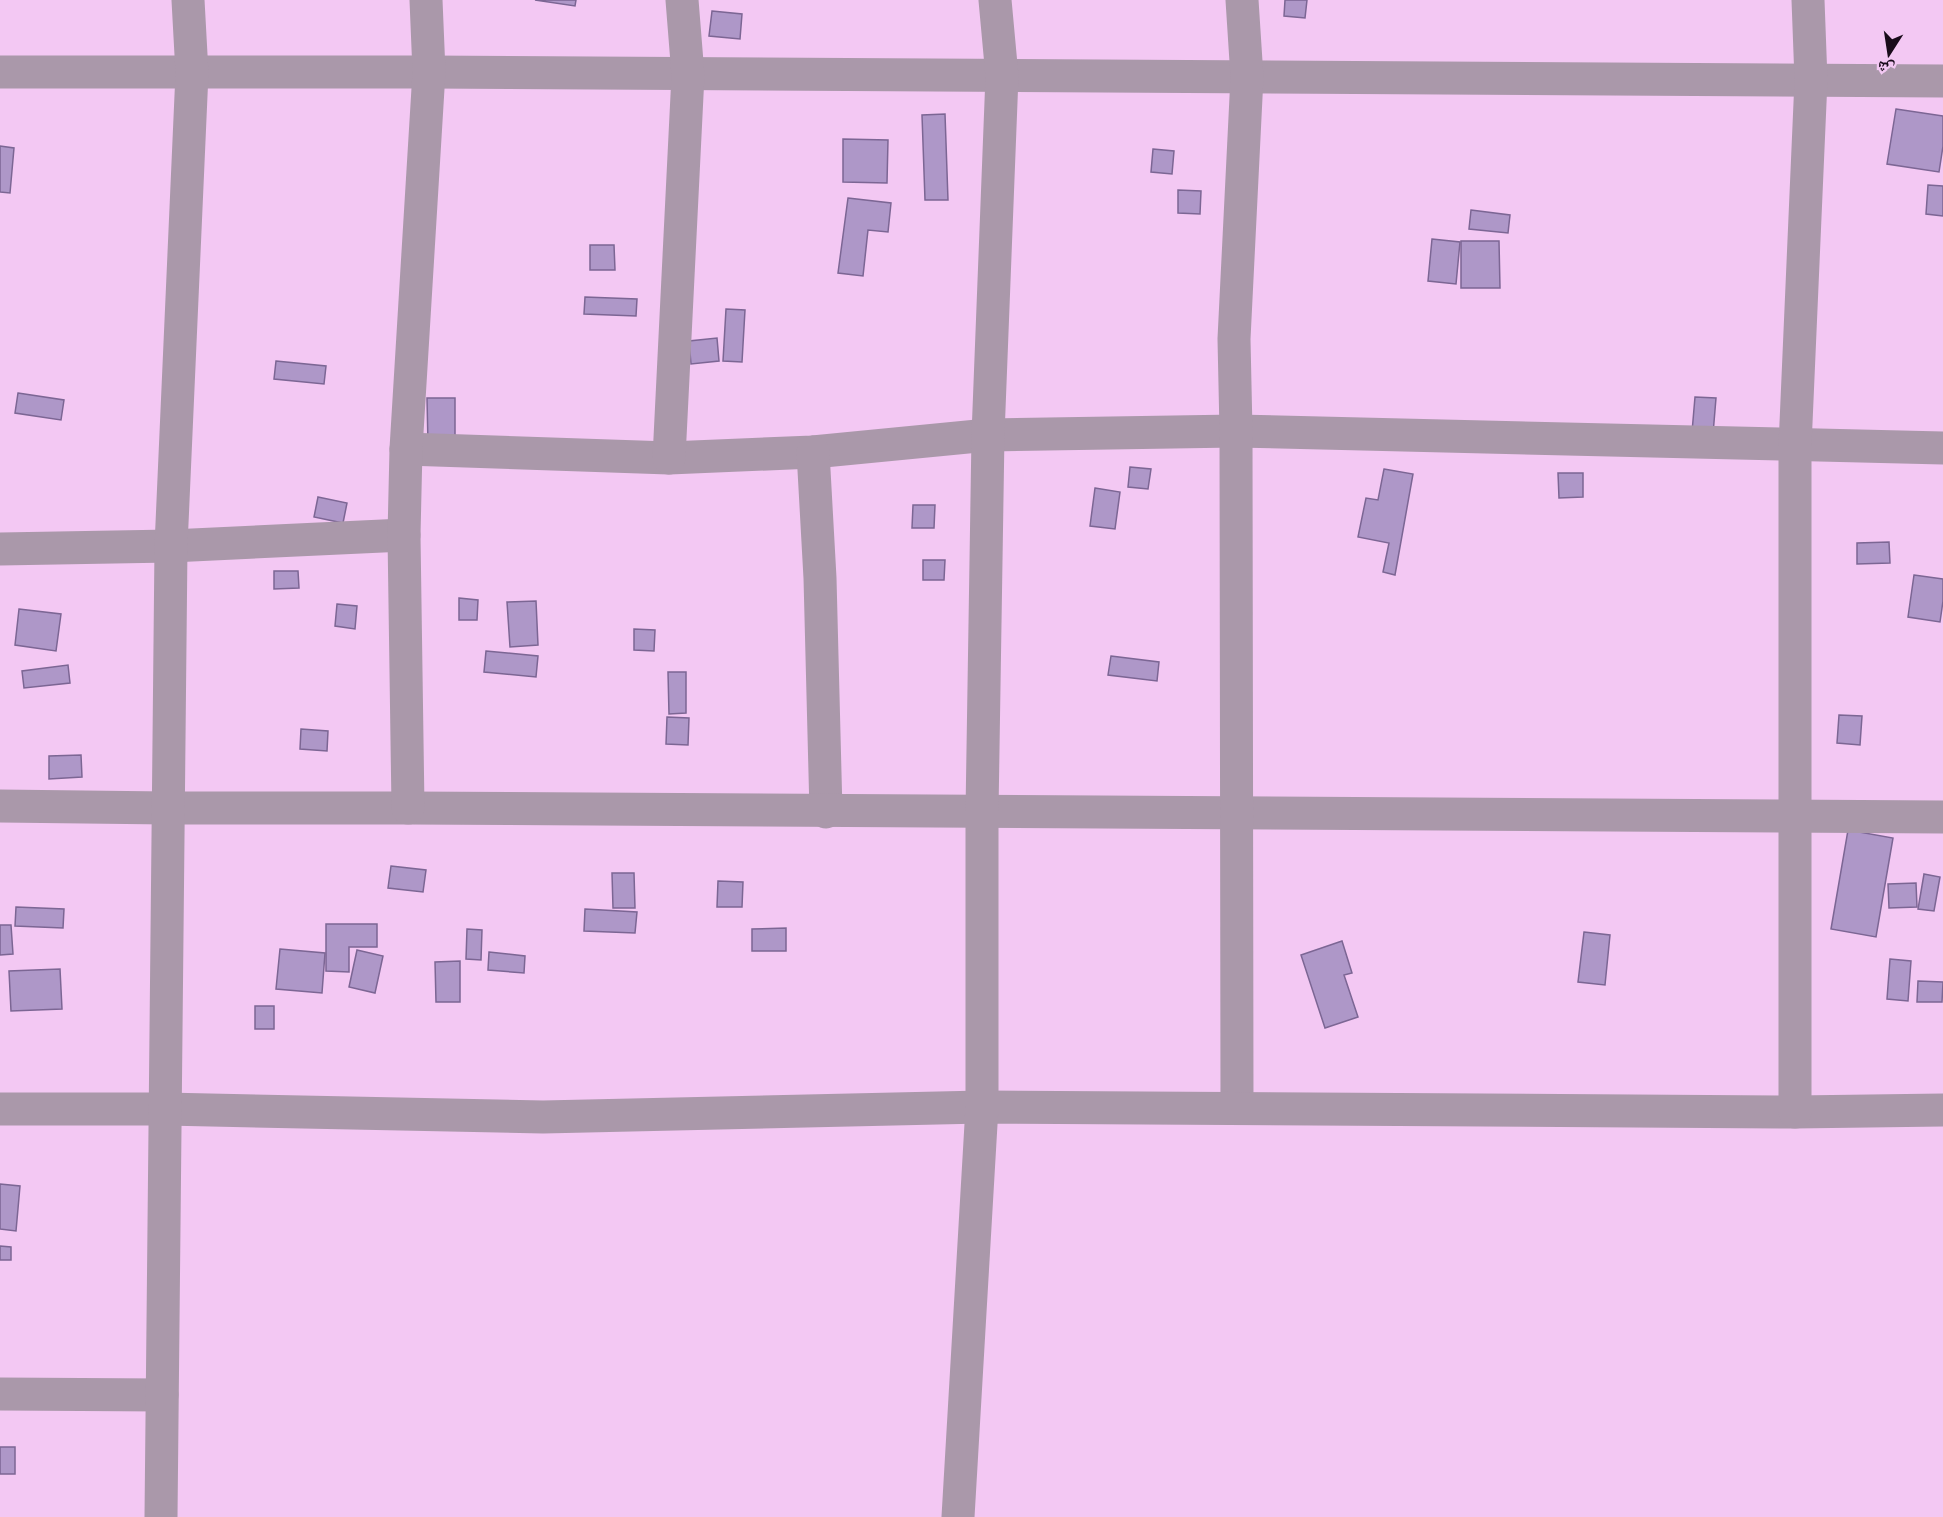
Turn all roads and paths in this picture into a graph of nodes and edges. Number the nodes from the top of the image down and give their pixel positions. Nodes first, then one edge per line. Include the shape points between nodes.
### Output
1 (188, 0) edge
2 (426, 0) edge
3 (682, 0) edge
4 (995, 0) edge
5 (1242, 0) edge
6 (1808, 0) edge
7 (0, 72) edge
8 (429, 72) junction
9 (192, 73) junction
10 (687, 75) junction
11 (1002, 76) junction
12 (1247, 77) junction
13 (1811, 80) junction
14 (1943, 81) edge
15 (1236, 431) junction
16 (988, 435) junction
17 (1795, 446) junction
18 (1943, 448) edge
19 (406, 449) junction
20 (813, 452) junction
21 (669, 458) junction
22 (404, 535) junction
23 (171, 546) junction
24 (0, 549) edge
25 (0, 806) edge
26 (168, 808) junction
27 (408, 808) junction
28 (826, 812) junction
29 (982, 812) junction
30 (1237, 814) junction
31 (1795, 816) junction
32 (1943, 817) edge
33 (982, 1107) junction
34 (1237, 1108) junction
35 (0, 1109) edge
36 (165, 1109) junction
37 (1943, 1110) edge
38 (1795, 1112) junction
39 (0, 1394) edge
40 (162, 1395) junction
41 (161, 1517) edge
42 (958, 1517) edge

1 - 9 street
2 - 8 street
3 - 10 street
4 - 11 street
5 - 12 street
6 - 13 street
7 - 9 street
8 - 9 street
8 - 10 street
8 - 19 street
9 - 23 street
10 - 11 street
10 - 21 street
11 - 12 street
11 - 16 street
12 - 13 street
12 - 15 street via 1234,339
13 - 14 street
13 - 17 street
15 - 16 street
15 - 17 street
15 - 30 street
16 - 20 street
16 - 29 street
17 - 18 street
17 - 31 street
19 - 21 street
19 - 22 street
20 - 21 street
20 - 28 street
22 - 23 street
22 - 27 street
23 - 24 street
23 - 26 street
25 - 26 street
26 - 27 street
26 - 36 street
27 - 28 street
28 - 29 street
29 - 30 street
29 - 33 street
30 - 31 street
30 - 34 street
31 - 32 street
31 - 38 street
33 - 34 street
33 - 36 street via 543,1117
33 - 42 street
34 - 38 street
35 - 36 street
36 - 40 street
37 - 38 street
39 - 40 street
40 - 41 street

